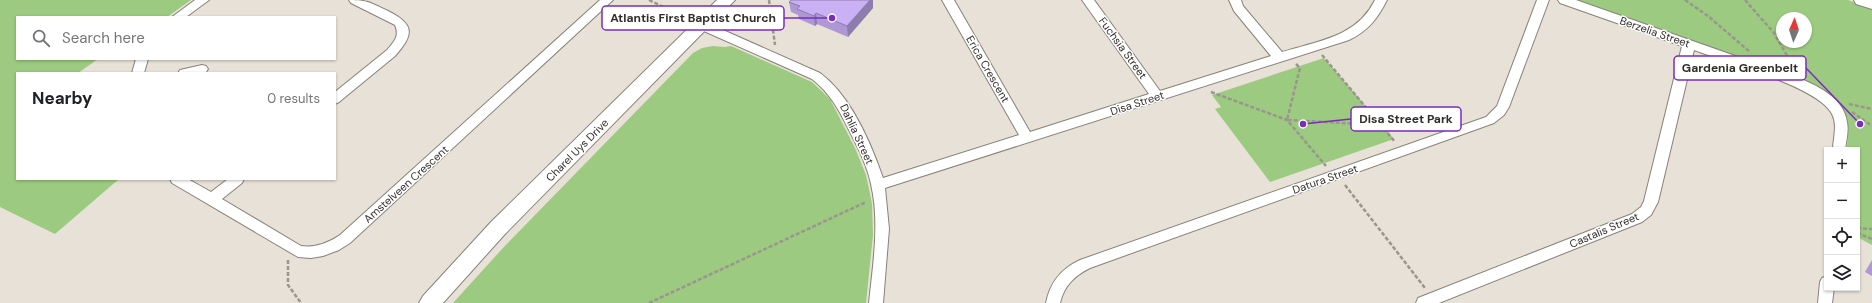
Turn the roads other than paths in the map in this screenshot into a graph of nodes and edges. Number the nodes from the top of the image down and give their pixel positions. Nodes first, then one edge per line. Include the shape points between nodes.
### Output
1 (203, 0) edge
2 (355, 0) edge
3 (607, 0) edge
4 (726, 0) edge
5 (948, 0) edge
6 (1088, 0) edge
7 (1235, 0) edge
8 (1381, 0) edge
9 (1542, 0) edge
10 (1564, 0) edge
11 (1862, 0) edge
12 (1872, 3) edge
13 (179, 16) edge
14 (701, 25) junction
15 (1689, 44) junction
16 (1283, 57) junction
17 (142, 60) edge
18 (202, 69) dead end
19 (138, 72) edge
20 (188, 72) edge
21 (1158, 97) junction
22 (336, 98) edge
23 (1028, 138) junction
24 (1839, 147) edge
25 (179, 180) edge
26 (235, 180) edge
27 (878, 185) junction
28 (211, 200) junction
29 (1826, 291) edge
30 (430, 303) edge
31 (876, 303) edge
32 (1053, 303) edge
33 (1423, 303) edge
34 (1825, 303) edge

1 - 13 street
2 - 22 street via 399,22 403,29 402,38 392,52
3 - 28 street, Amstelveen Crescent via 345,239 329,249 315,252 294,249
4 - 14 main road, Charel Uys Drive
5 - 23 street, Erica Crescent
6 - 21 street, Fuchsia Street
7 - 16 street via 1238,8
8 - 16 street, Disa Street via 1372,18 1360,30
9 - 32 street, Datura Street via 1500,112 1490,120 1085,264 1063,279 1057,287
10 - 15 street, Berzelia Street
11 - 12 main road
14 - 27 street, Dahlia Street via 816,76 838,95 869,158
14 - 30 main road, Charel Uys Drive via 498,228
15 - 24 street, Berzelia Street via 1804,84 1819,93 1836,110 1841,123
15 - 33 street, Castalis Street via 1651,202 1646,211 1636,218
16 - 21 street, Disa Street
17 - 19 street
18 - 20 street
21 - 23 street, Disa Street
23 - 27 street, Disa Street
25 - 28 street
26 - 28 street
27 - 31 street, Dahlia Street via 881,200 881,234
29 - 34 street

